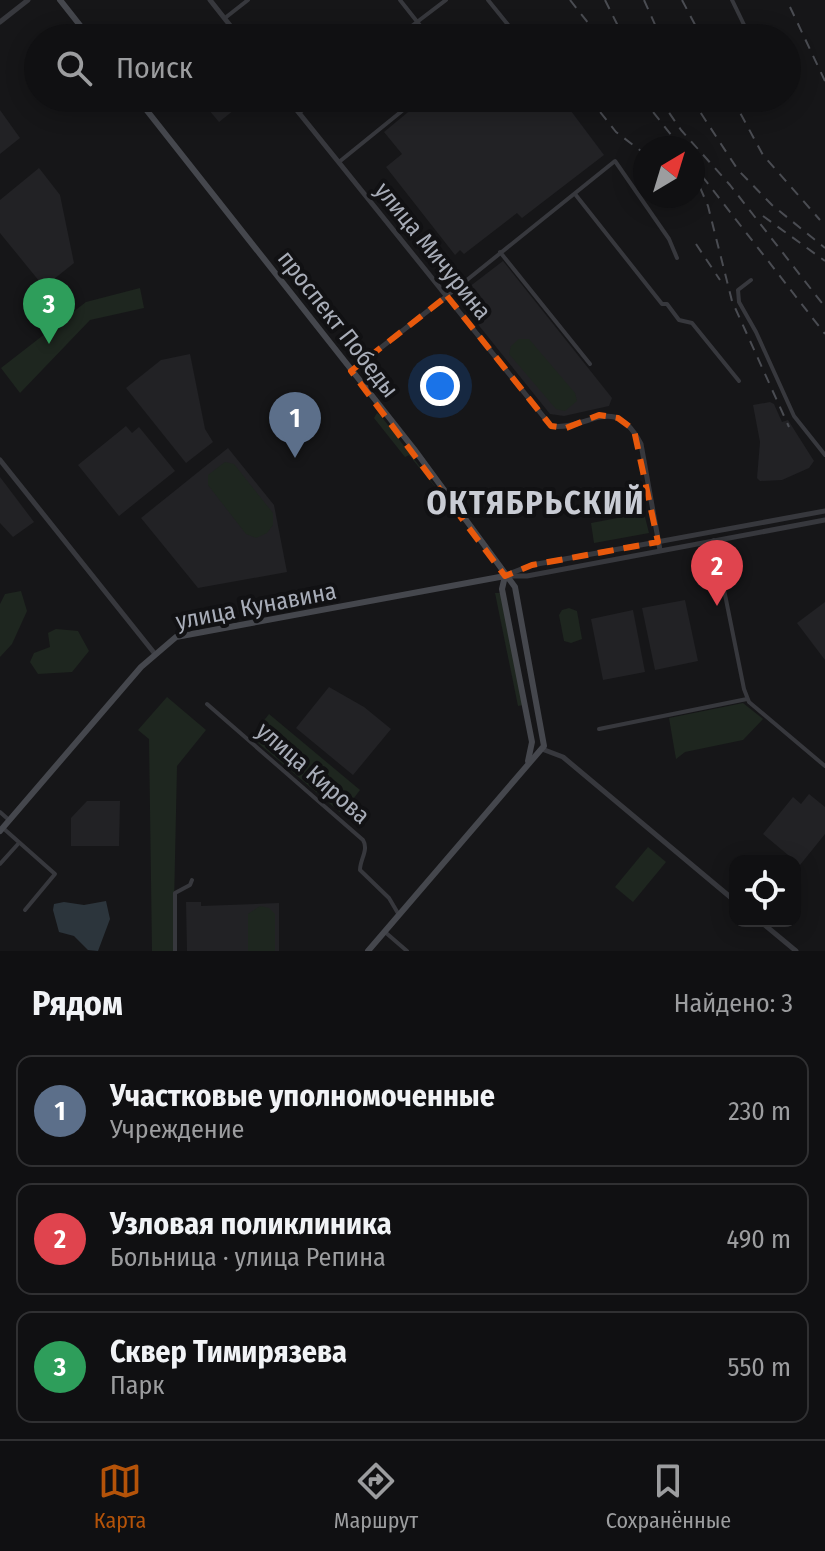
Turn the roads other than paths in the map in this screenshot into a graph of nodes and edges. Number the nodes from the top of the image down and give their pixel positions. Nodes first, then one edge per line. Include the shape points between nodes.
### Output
1 (28, 0) edge
2 (60, 0) edge
3 (210, 0) edge
4 (248, 0) edge
5 (400, 0) edge
6 (446, 0) edge
7 (488, 0) edge
8 (732, 0) edge
9 (225, 18) junction
10 (0, 22) edge
11 (417, 22) junction
12 (79, 24) edge
13 (230, 24) edge
14 (414, 24) edge
15 (507, 24) edge
16 (744, 24) edge
17 (148, 112) edge
18 (401, 112) edge
19 (299, 113) edge
20 (339, 162) junction
21 (575, 194) junction
22 (500, 252) junction
23 (677, 258) dead end
24 (751, 280) dead end
25 (447, 296) junction
26 (590, 364) dead end
27 (351, 371) junction
28 (739, 381) dead end
29 (825, 455) edge
30 (0, 460) edge
31 (825, 511) edge
32 (825, 520) edge
33 (714, 540) junction
34 (658, 542) junction
35 (660, 550) junction
36 (505, 576) junction
37 (528, 652) junction
38 (155, 654) junction
39 (515, 655) junction
40 (747, 699) junction
41 (207, 704) dead end
42 (599, 729) dead end
43 (544, 739) junction
44 (532, 742) junction
45 (542, 749) junction
46 (563, 757) junction
47 (527, 764) junction
48 (825, 766) edge
49 (0, 812) edge
50 (9, 820) junction
51 (1, 830) edge
52 (18, 844) dead end
53 (0, 864) edge
54 (192, 880) dead end
55 (729, 896) edge
56 (25, 910) dead end
57 (399, 915) junction
58 (767, 927) edge
59 (385, 932) junction
60 (175, 951) edge
61 (368, 951) edge
62 (407, 951) edge
63 (796, 951) edge

1 - 10 street
2 - 12 main road
3 - 9 street
4 - 9 street
5 - 11 street
6 - 11 street
7 - 15 street
8 - 16 street
9 - 13 street
11 - 14 street
17 - 27 main road, проспект Победы
18 - 20 street
19 - 20 street, улица Мичурина
20 - 25 street, улица Мичурина
21 - 22 street
21 - 23 street via 615,161
21 - 28 street via 662,304 679,320 692,323
22 - 25 street
22 - 26 street
24 - 29 street via 738,290 739,302 794,416
25 - 27 street
25 - 34 street, улица Мичурина via 551,426 566,428 599,415 618,418 634,430
27 - 36 main road, проспект Победы via 493,553
30 - 38 street
31 - 34 street, улица Кунавина
32 - 33 street, улица Кунавина
33 - 35 street, улица Кунавина
33 - 40 street
34 - 35 street
34 - 36 street, улица Кунавина via 532,565
35 - 36 street, улица Кунавина
36 - 37 main road, проспект Победы via 515,587
36 - 38 main road, улица Кунавина via 184,634
36 - 39 main road, проспект Победы via 502,589
37 - 39 street
37 - 43 main road, проспект Победы
38 - 50 main road, улица Кунавина
39 - 44 main road, проспект Победы
40 - 42 street
40 - 48 street
41 - 57 street, улица Кирова via 363,840 360,870
43 - 45 main road, проспект Победы
43 - 46 street
44 - 45 main road
44 - 47 main road, проспект Победы
45 - 46 street
45 - 47 main road, проспект Победы
46 - 55 street
47 - 57 main road, проспект Победы
49 - 50 street
50 - 51 main road, улица Кунавина
51 - 56 street via 55,874
52 - 53 street
54 - 60 street via 175,893
57 - 59 main road, проспект Победы
58 - 63 street
59 - 61 main road, проспект Победы
59 - 62 street

